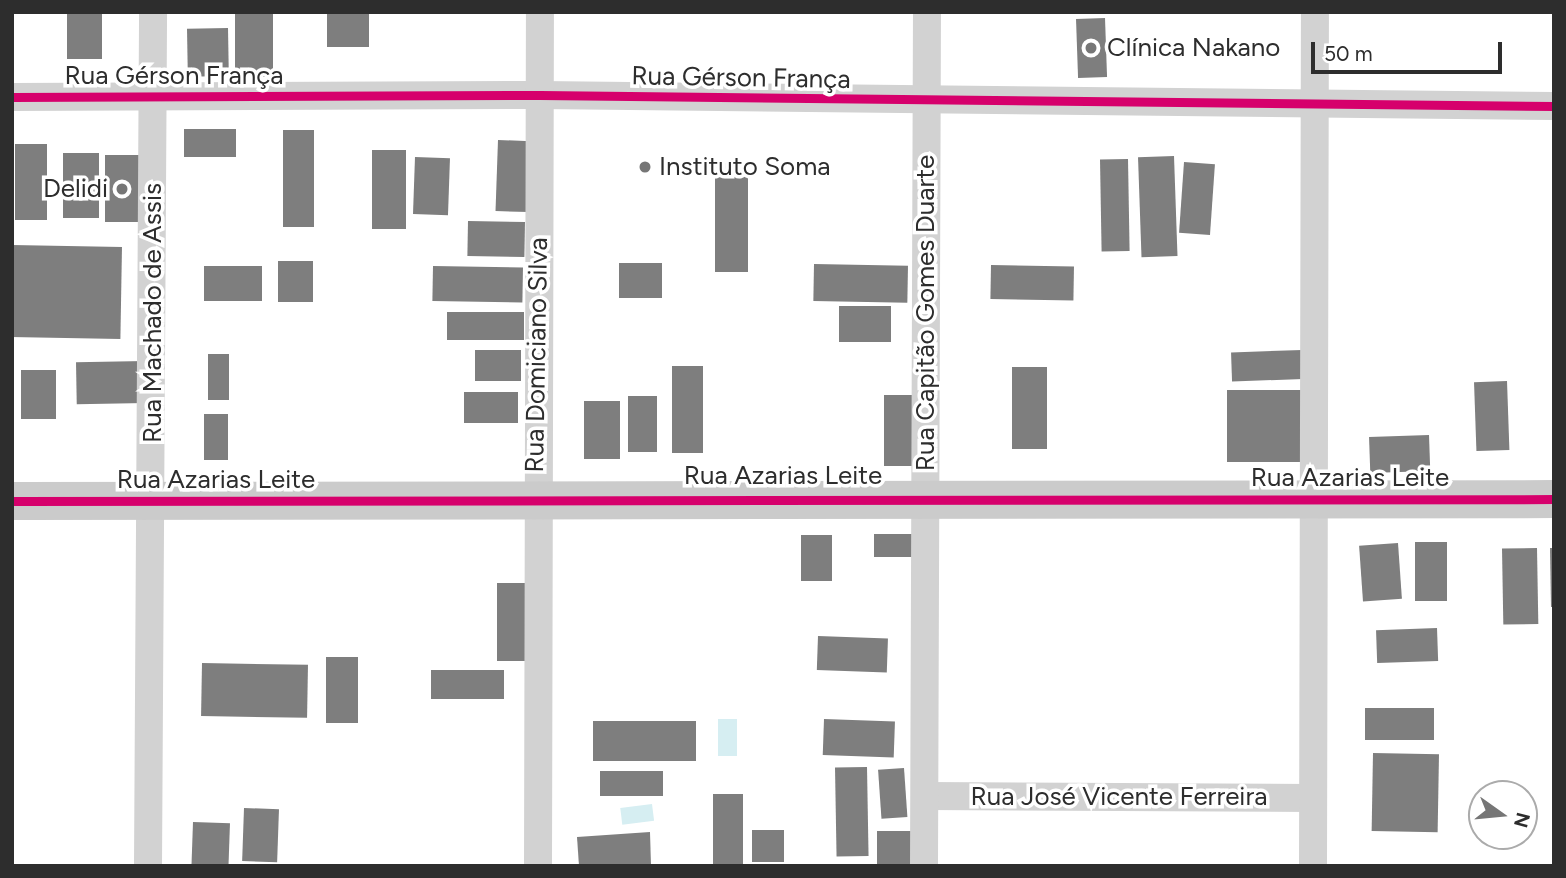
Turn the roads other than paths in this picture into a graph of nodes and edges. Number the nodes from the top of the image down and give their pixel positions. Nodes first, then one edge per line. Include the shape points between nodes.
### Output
1 (153, 12) edge
2 (540, 12) edge
3 (927, 12) edge
4 (1315, 12) edge
5 (540, 95) junction
6 (12, 97) edge
7 (153, 97) junction
8 (926, 103) junction
9 (1314, 106) junction
10 (1554, 106) edge
11 (536, 497) junction
12 (926, 497) junction
13 (1312, 499) junction
14 (1554, 499) edge
15 (12, 501) edge
16 (152, 502) junction
17 (925, 796) junction
18 (1313, 798) junction
19 (148, 866) edge
20 (538, 866) edge
21 (925, 866) edge
22 (1312, 866) edge

1 - 7 street, Rua Machado de Assis
2 - 5 street, Rua Domiciano Silva
3 - 8 street, Rua Capitão Gomes Duarte
4 - 9 street
5 - 7 street, Rua Gérson França
5 - 8 street, Rua Gérson França
5 - 11 street, Rua Domiciano Silva
6 - 7 street, Rua Gérson França
7 - 16 street, Rua Machado de Assis
8 - 9 street, Rua Gérson França
8 - 12 street, Rua Capitão Gomes Duarte
9 - 10 street, Rua Gérson França
9 - 13 street
11 - 12 street, Rua Azarias Leite
11 - 16 street, Rua Azarias Leite
11 - 20 street, Rua Domiciano Silva
12 - 13 street, Rua Azarias Leite
12 - 17 street, Rua Capitão Gomes Duarte
13 - 14 street, Rua Azarias Leite
13 - 18 street
15 - 16 street, Rua Azarias Leite
16 - 19 street, Rua Machado de Assis
17 - 18 street, Rua José Vicente Ferreira
17 - 21 street, Rua Capitão Gomes Duarte
18 - 22 street

